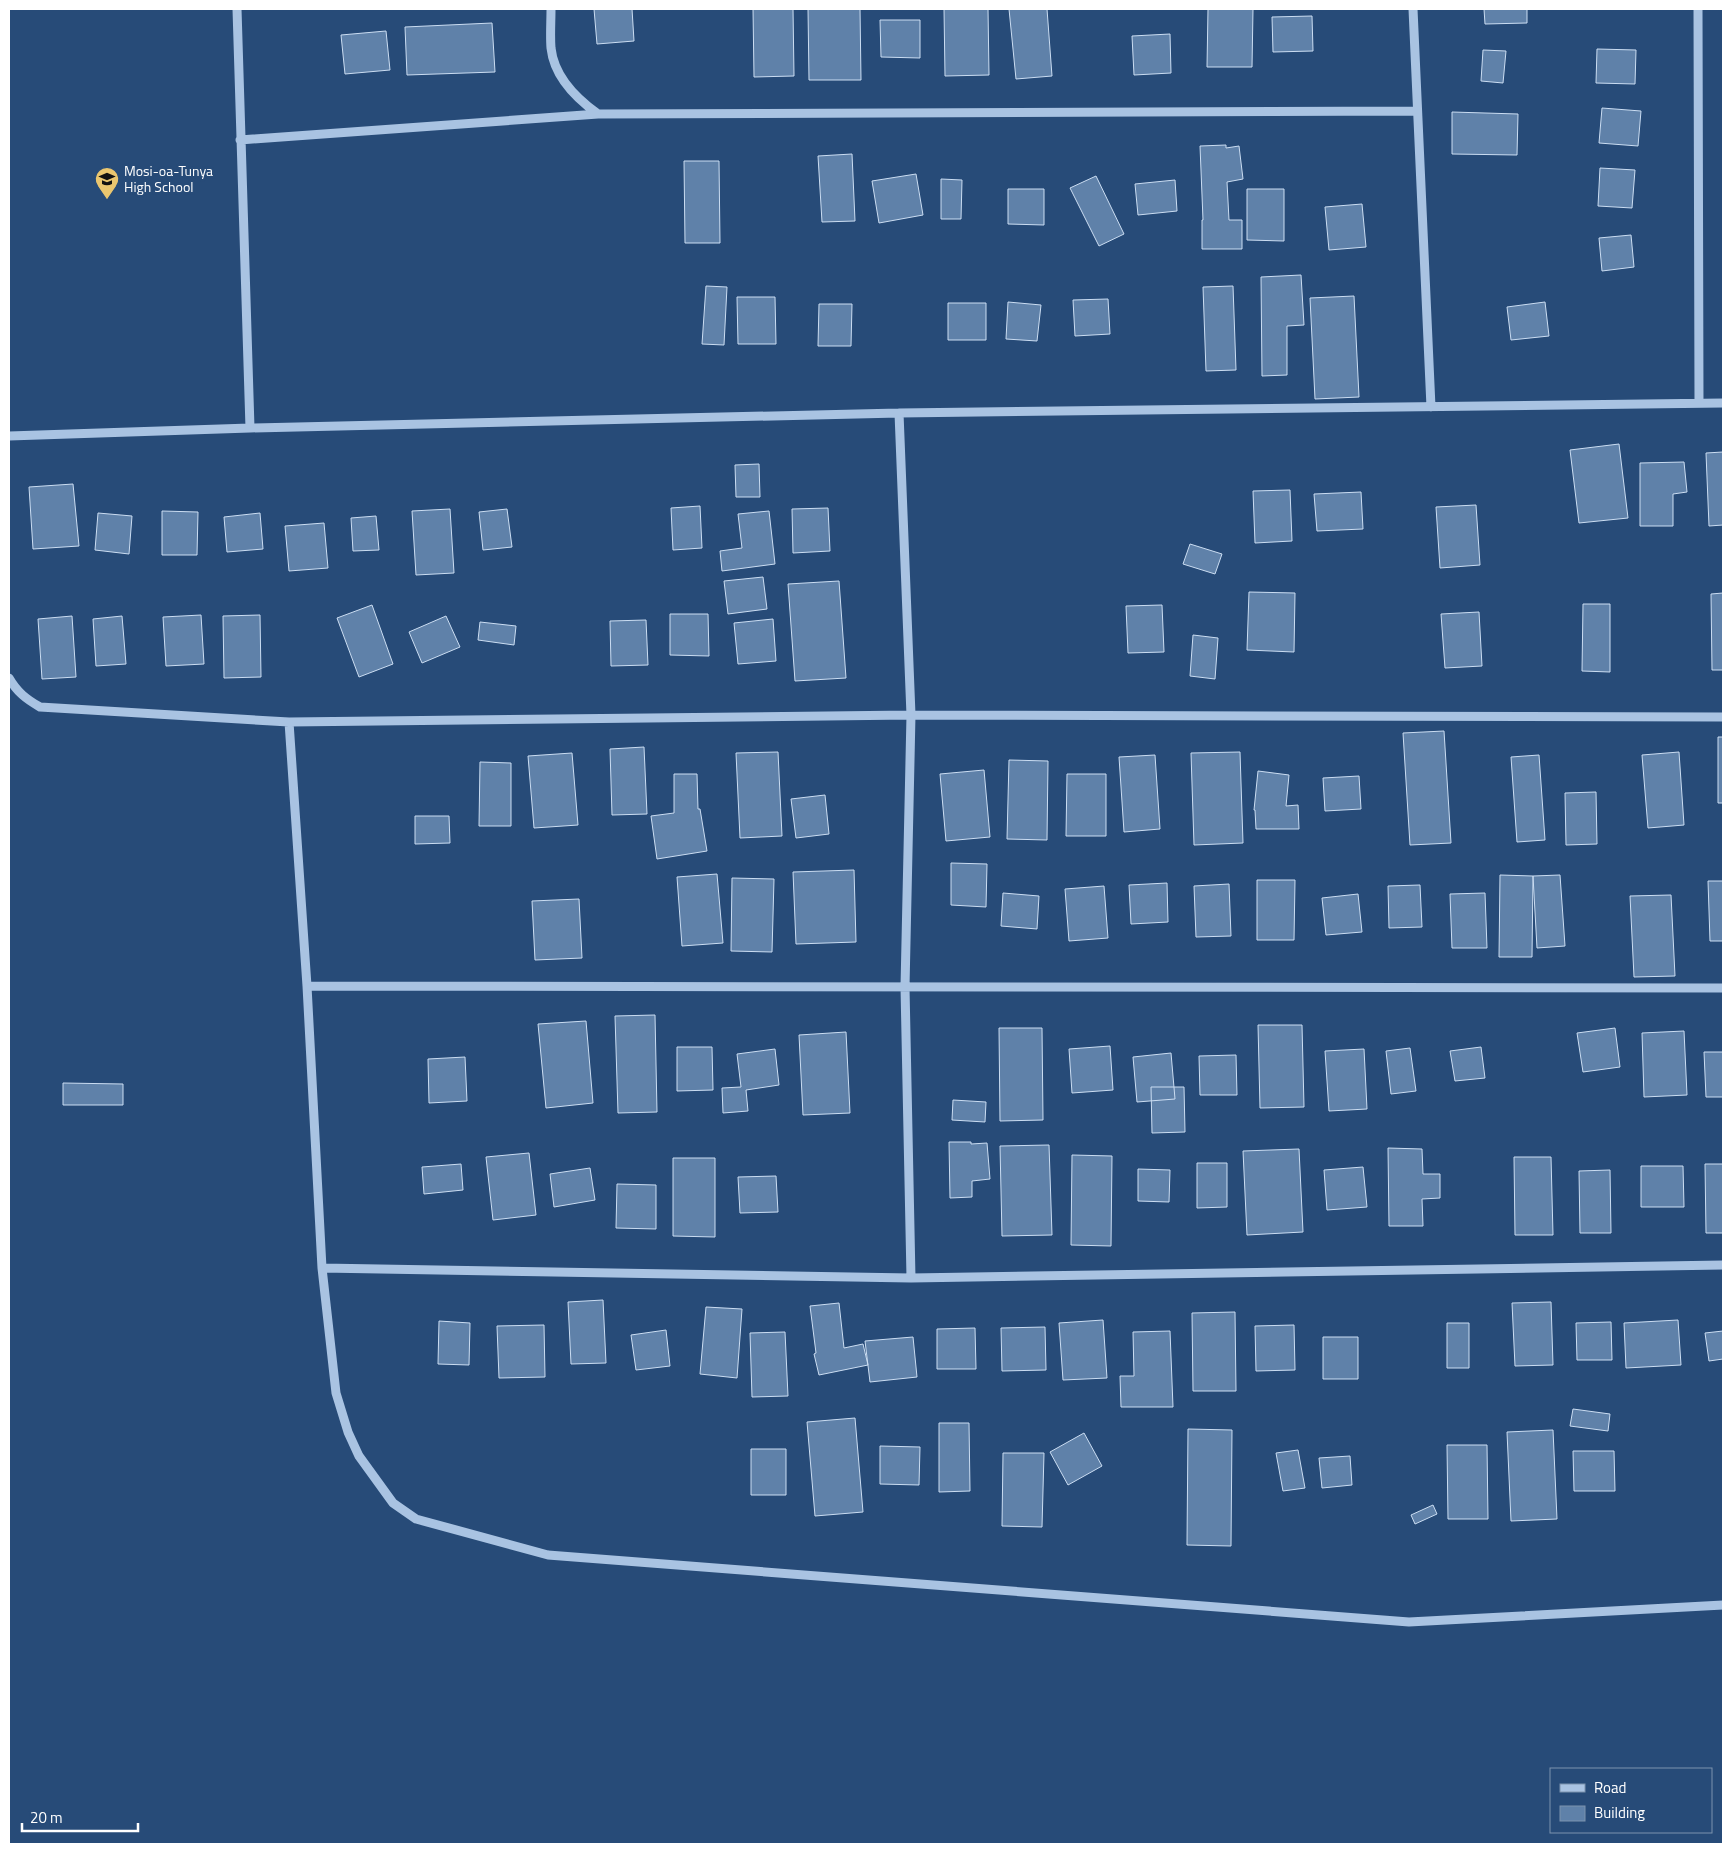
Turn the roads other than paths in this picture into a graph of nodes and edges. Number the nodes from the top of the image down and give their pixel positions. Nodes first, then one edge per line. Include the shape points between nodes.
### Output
1 (237, 9) edge
2 (551, 9) edge
3 (1413, 9) edge
4 (1698, 9) edge
5 (1417, 111) junction
6 (598, 114) junction
7 (240, 140) junction
8 (1723, 402) edge
9 (1699, 403) junction
10 (1431, 406) junction
11 (899, 413) junction
12 (250, 428) junction
13 (9, 436) edge
14 (9, 678) edge
15 (911, 715) junction
16 (1723, 717) edge
17 (289, 722) junction
18 (307, 986) junction
19 (905, 987) junction
20 (1723, 988) edge
21 (1723, 1265) edge
22 (322, 1268) junction
23 (911, 1278) junction
24 (1723, 1605) edge

1 - 7 street
2 - 6 street via 551,50 558,69 582,103
3 - 5 street
4 - 9 street
5 - 6 street
5 - 10 street
6 - 7 street
7 - 12 street
8 - 9 street
9 - 10 street
10 - 11 street
11 - 12 street
11 - 15 street
12 - 13 street
14 - 17 street via 15,690 40,707
15 - 16 street
15 - 17 street
15 - 19 street
17 - 18 street
18 - 19 street
18 - 22 street
19 - 20 street
19 - 23 street
21 - 23 street
22 - 23 street
22 - 24 street via 336,1393 359,1456 393,1503 416,1519 548,1555 1409,1622

